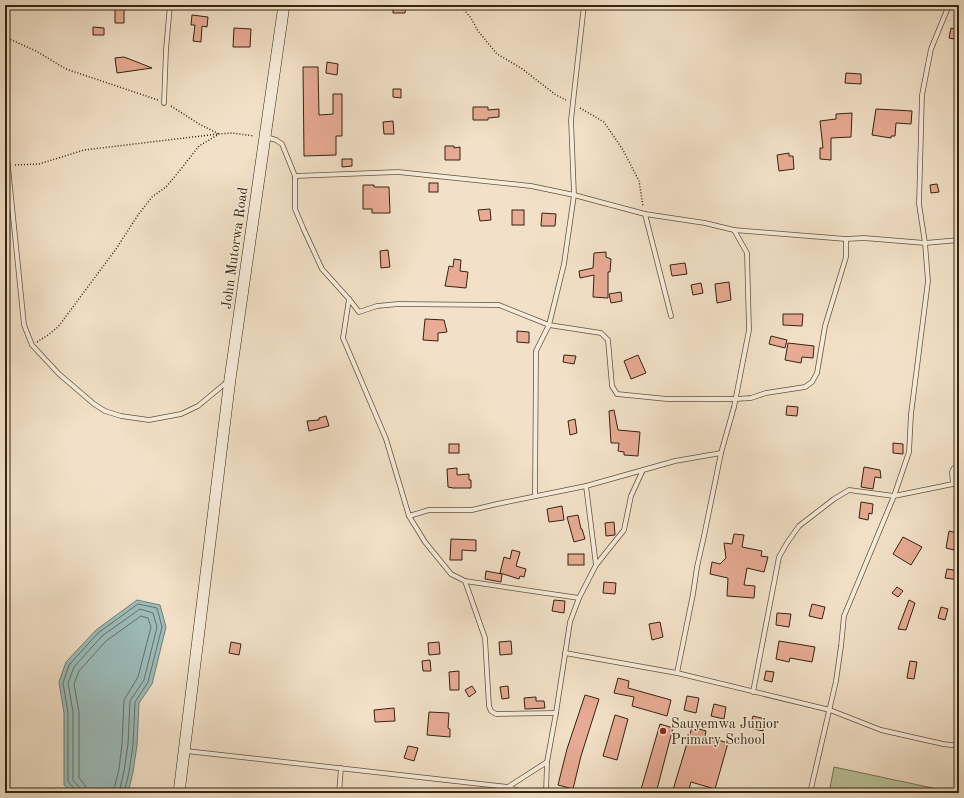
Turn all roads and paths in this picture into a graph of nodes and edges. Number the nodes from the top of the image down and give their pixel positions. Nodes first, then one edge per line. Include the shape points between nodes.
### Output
1 (170, 5) edge
2 (284, 5) edge
3 (460, 5) edge
4 (584, 5) edge
5 (949, 5) edge
6 (5, 37) edge
7 (164, 103) junction
8 (573, 105) junction
9 (219, 134) junction
10 (5, 136) edge
11 (266, 137) junction
12 (8, 165) junction
13 (295, 176) junction
14 (574, 195) junction
15 (644, 214) junction
16 (734, 230) junction
17 (846, 239) junction
18 (959, 240) edge
19 (926, 243) junction
20 (349, 299) junction
21 (671, 316) dead end
22 (549, 326) junction
23 (32, 345) junction
24 (230, 379) junction
25 (736, 399) junction
26 (721, 453) junction
27 (959, 468) edge
28 (642, 472) junction
29 (586, 486) junction
30 (535, 496) junction
31 (894, 496) junction
32 (409, 516) junction
33 (596, 565) junction
34 (465, 581) junction
35 (579, 598) junction
36 (565, 652) junction
37 (677, 673) junction
38 (753, 692) junction
39 (830, 710) junction
40 (556, 713) junction
41 (959, 746) edge
42 (183, 751) junction
43 (547, 762) junction
44 (341, 768) junction
45 (508, 787) junction
46 (178, 793) edge
47 (339, 793) edge
48 (525, 793) edge
49 (546, 793) edge
50 (810, 793) edge

1 - 7 lane
2 - 11 street, John Mutorwa Road
3 - 8 path via 497,54
4 - 8 lane
5 - 19 lane via 931,48 922,95 919,204
6 - 7 path via 66,68
7 - 9 path
8 - 14 lane via 571,120
8 - 15 path via 604,122 623,150 639,181
9 - 11 path
9 - 12 path via 100,147 39,164
9 - 23 path via 199,146 166,186 152,197 72,309 58,326
10 - 12 lane
11 - 13 lane via 282,144
11 - 24 street, John Mutorwa Road
12 - 23 lane via 24,325
13 - 14 lane via 398,172 531,186
13 - 20 lane via 295,208 304,230 322,268
14 - 15 lane
14 - 22 lane via 564,264
15 - 16 lane
15 - 21 lane
16 - 17 lane
16 - 25 lane via 747,253 749,330
17 - 19 lane
17 - 25 lane via 846,257 825,326 817,373 812,382 805,387
18 - 19 lane
19 - 31 lane via 928,281 908,452
20 - 22 lane via 359,312 377,306 398,304 502,306
20 - 32 lane via 343,338 386,439
22 - 25 lane via 601,333 608,340 612,386 617,394 667,399
22 - 30 lane via 536,351
23 - 24 lane via 59,374 94,404 121,416 149,420 181,414 198,406
24 - 42 street, John Mutorwa Road
25 - 26 lane
26 - 28 lane via 675,461
26 - 37 lane via 696,567
27 - 31 lane via 954,468 952,472 953,484
28 - 29 lane
28 - 33 lane via 631,496 624,530
29 - 30 lane
29 - 33 lane
30 - 32 lane via 472,510 429,510
31 - 38 lane via 849,490 799,526 791,537 779,557 776,569
31 - 39 lane via 844,616 842,646
32 - 34 lane via 425,542 451,574
33 - 35 lane
34 - 35 lane
34 - 40 lane via 485,638 491,711 496,714
35 - 36 lane via 570,622
36 - 37 lane
36 - 40 lane
37 - 38 lane
38 - 39 lane
39 - 41 lane via 881,730
39 - 50 lane
40 - 43 lane
42 - 44 lane
42 - 46 street, John Mutorwa Road
43 - 45 lane
43 - 49 lane
44 - 45 lane
44 - 47 lane
45 - 48 lane

